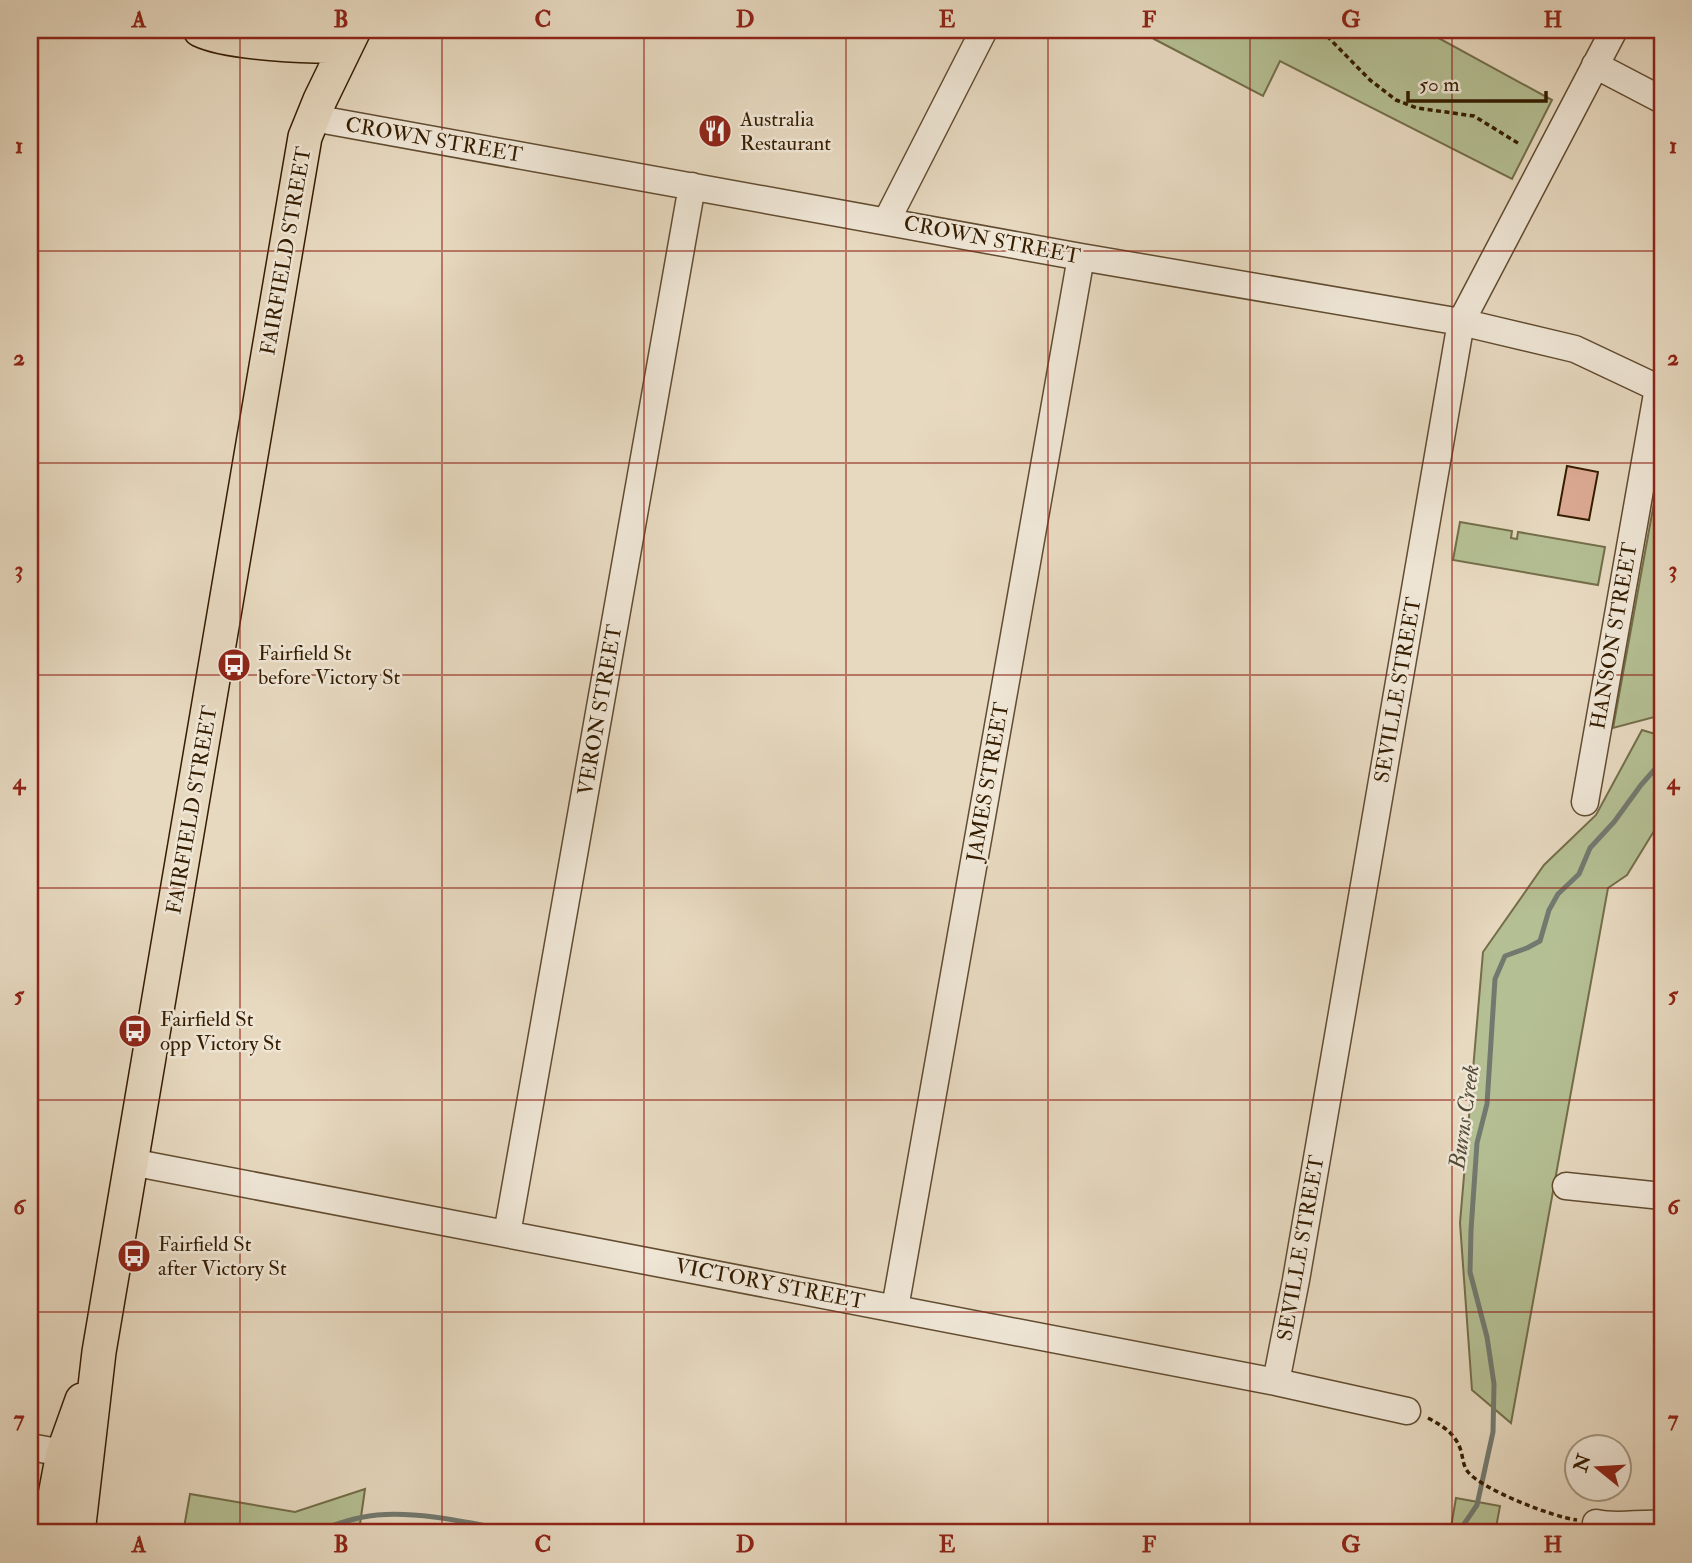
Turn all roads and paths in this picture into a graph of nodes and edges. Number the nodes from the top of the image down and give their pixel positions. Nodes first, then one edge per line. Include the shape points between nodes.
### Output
1 (200, 30) edge
2 (316, 30) edge
3 (984, 30) edge
4 (1253, 30) edge
5 (1265, 30) edge
6 (1321, 30) edge
7 (1614, 30) edge
8 (350, 38) edge
9 (1595, 65) junction
10 (1662, 100) edge
11 (313, 118) junction
12 (1521, 145) dead end
13 (692, 186) junction
14 (887, 220) junction
15 (1081, 257) junction
16 (1461, 322) junction
17 (1660, 389) edge
18 (1586, 802) dead end
19 (131, 1162) junction
20 (1566, 1186) dead end
21 (1662, 1196) edge
22 (507, 1234) junction
23 (895, 1308) junction
24 (1276, 1382) junction
25 (1408, 1411) joint
26 (30, 1447) edge
27 (76, 1450) junction
28 (1596, 1523) joint
29 (1662, 1524) edge
30 (48, 1533) edge
31 (68, 1533) edge
32 (78, 1533) edge

1 - 8 main road via 317,47
2 - 8 main road
3 - 14 street
4 - 5 path
6 - 12 path via 1396,100 1417,108 1474,116
7 - 9 street, SEVILLE STREET
8 - 11 main road, FAIRFIELD STREET
9 - 10 street
9 - 16 street, SEVILLE STREET
11 - 13 street, CROWN STREET
11 - 19 main road, FAIRFIELD STREET via 305,137
13 - 14 street, CROWN STREET
13 - 22 street, VERON STREET
14 - 15 street, CROWN STREET
15 - 16 street, CROWN STREET
15 - 23 street, JAMES STREET
16 - 17 street, CROWN STREET via 1575,349
16 - 24 street, SEVILLE STREET
17 - 18 street, HANSON STREET
19 - 22 street, VICTORY STREET
19 - 27 main road, FAIRFIELD STREET via 99,1352
20 - 21 street
22 - 23 street, VICTORY STREET
23 - 24 street, VICTORY STREET
24 - 25 street, VICTORY STREET
25 - 28 path via 1451,1432 1468,1473 1501,1493 1546,1513
26 - 27 street
27 - 30 main road
27 - 31 street
27 - 32 main road
28 - 29 street

